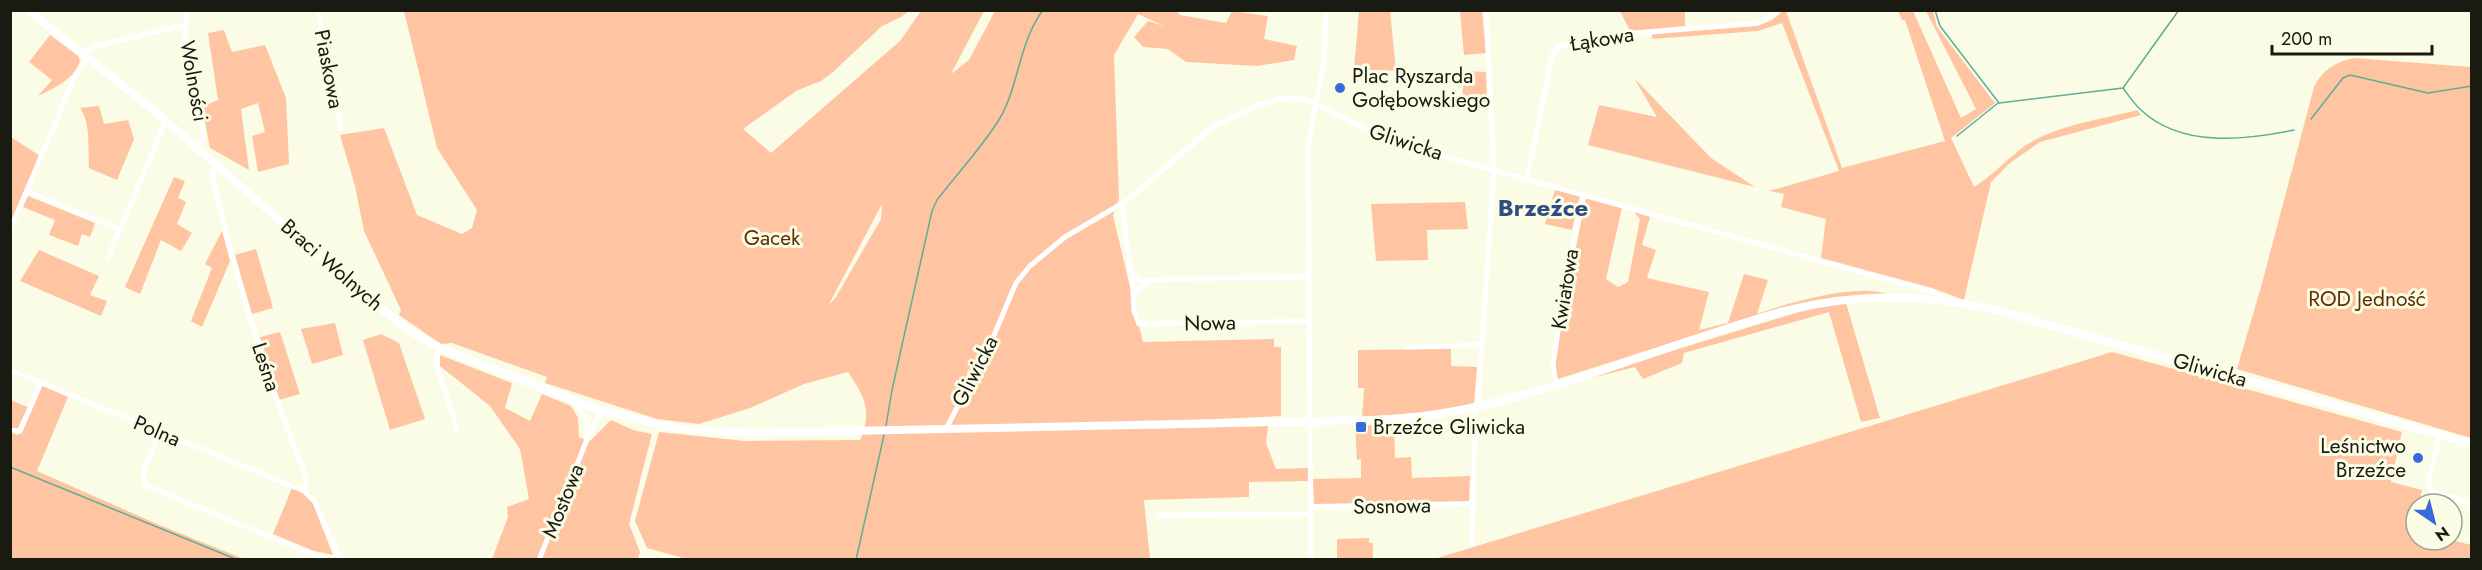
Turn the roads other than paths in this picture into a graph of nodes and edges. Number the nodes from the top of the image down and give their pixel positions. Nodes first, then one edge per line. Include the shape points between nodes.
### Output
1 (28, 10) edge
2 (187, 10) edge
3 (316, 10) edge
4 (1327, 10) edge
5 (1486, 10) edge
6 (1778, 10) edge
7 (184, 25) junction
8 (85, 56) junction
9 (1315, 103) junction
10 (166, 120) junction
11 (341, 128) dead end
12 (198, 149) junction
13 (216, 165) junction
14 (1494, 169) junction
15 (1527, 178) junction
16 (27, 191) junction
17 (1584, 194) junction
18 (1122, 204) junction
19 (1110, 211) junction
20 (1123, 219) junction
21 (10, 230) edge
22 (120, 230) junction
23 (108, 258) dead end
24 (1132, 275) junction
25 (1308, 278) junction
26 (1149, 281) junction
27 (1901, 283) junction
28 (1135, 297) junction
29 (1899, 297) junction
30 (1948, 300) junction
31 (1309, 321) junction
32 (1482, 345) junction
33 (438, 347) junction
34 (1406, 347) dead end
35 (10, 370) edge
36 (41, 383) junction
37 (1556, 384) junction
38 (576, 402) junction
39 (1477, 408) junction
40 (601, 411) junction
41 (1310, 422) junction
42 (588, 423) junction
43 (1476, 424) junction
44 (1415, 426) dead end
45 (457, 429) dead end
46 (946, 429) junction
47 (10, 430) edge
48 (160, 432) junction
49 (2440, 435) junction
50 (586, 442) junction
51 (2472, 444) edge
52 (304, 491) junction
53 (2472, 503) edge
54 (1473, 504) junction
55 (1311, 511) junction
56 (1159, 514) dead end
57 (1472, 545) dead end
58 (326, 560) edge
59 (340, 560) edge
60 (539, 560) edge
61 (1311, 560) edge

1 - 8 main road, Braci Wolnych
2 - 7 street, Wolności
3 - 11 street, Piaskowa
4 - 9 street via 1325,54
5 - 14 street
6 - 15 street, Łąkowa via 1758,23 1603,36 1557,47
7 - 8 street via 93,47
7 - 12 street, Wolności via 204,136
8 - 10 main road, Braci Wolnych
8 - 16 street
9 - 14 street, Gliwicka via 1403,145
9 - 18 street, Gliwicka via 1279,99 1229,117 1187,147
9 - 25 street via 1308,153
10 - 12 main road, Braci Wolnych
10 - 22 street
12 - 13 main road, Braci Wolnych
13 - 33 main road, Braci Wolnych via 394,319
13 - 52 street, Leśna via 212,173 225,231 268,375 307,480
14 - 15 street, Gliwicka
14 - 32 street
15 - 17 street, Gliwicka
16 - 21 street
16 - 22 street
17 - 27 street, Gliwicka
17 - 37 street, Kwiatowa via 1553,365
18 - 19 street, Gliwicka
18 - 20 street, Nowa
19 - 20 street
19 - 46 street, Gliwicka via 1046,251 1016,283 992,340
20 - 24 street, Nowa
22 - 23 street
24 - 26 street
24 - 28 street, Nowa
25 - 26 street
25 - 31 street
26 - 28 street
27 - 29 street
27 - 30 street, Gliwicka
28 - 31 street, Nowa via 1134,311 1139,324
29 - 30 main road, Gliwicka
29 - 37 main road, Gliwicka via 1845,300 1793,309
30 - 49 main road, Gliwicka via 2040,322
31 - 41 street
32 - 34 street
32 - 39 street
33 - 38 main road, Gliwicka
33 - 45 street via 436,363
35 - 36 street, Polna
36 - 47 street via 20,431
36 - 48 street, Polna
37 - 39 main road, Gliwicka
38 - 40 main road, Gliwicka
38 - 42 street
39 - 41 main road, Gliwicka via 1407,419
39 - 43 street
40 - 42 street via 594,412
40 - 46 main road, Gliwicka via 679,429 715,432
40 - 50 street, Mostowa
41 - 46 main road, Gliwicka
41 - 55 street
42 - 50 street, Mostowa
43 - 44 street
43 - 54 street
48 - 52 street, Polna
48 - 58 street via 143,473 145,485
49 - 51 main road, Gliwicka
49 - 53 street via 2429,488
50 - 60 street, Mostowa
52 - 59 street, Leśna via 315,504
54 - 55 street, Sosnowa
54 - 57 street
55 - 56 street
55 - 61 street

